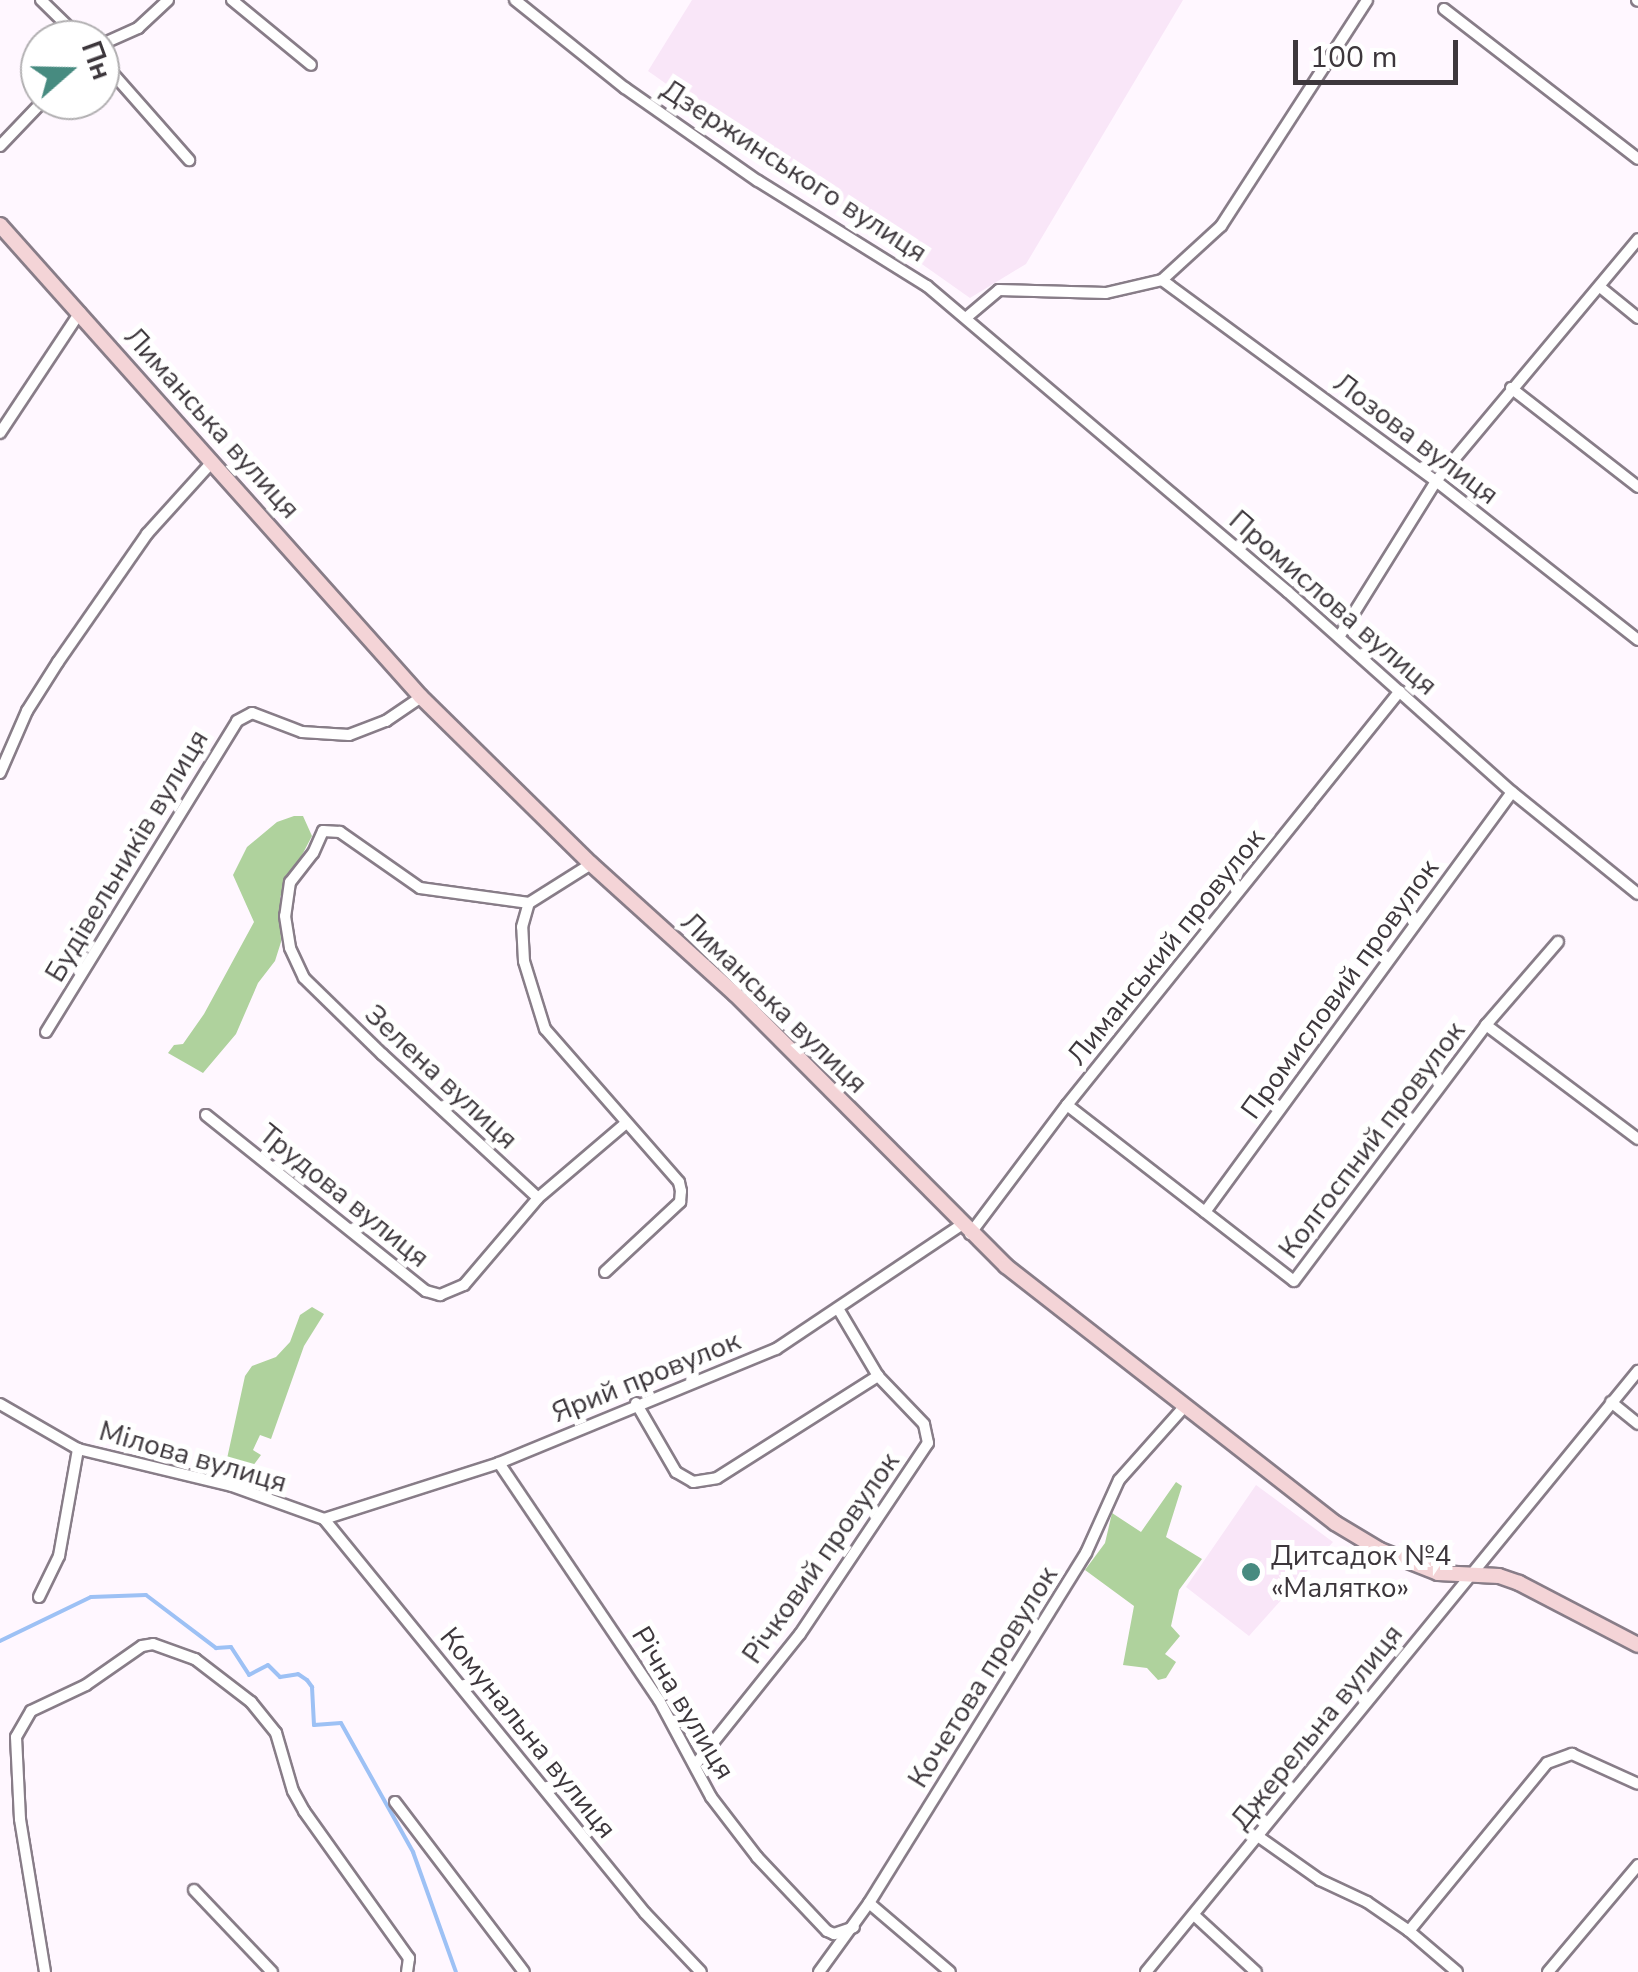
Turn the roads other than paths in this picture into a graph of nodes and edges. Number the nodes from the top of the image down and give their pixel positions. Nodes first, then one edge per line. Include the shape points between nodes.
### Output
1 (40, 0) edge
2 (168, 0) edge
3 (232, 0) edge
4 (515, 0) edge
5 (1367, 0) edge
6 (1444, 9) dead end
7 (61, 20) edge
8 (120, 37) edge
9 (312, 65) dead end
10 (120, 81) edge
11 (25, 120) edge
12 (0, 146) edge
13 (1638, 159) edge
14 (189, 160) dead end
15 (0, 225) edge
16 (1638, 239) edge
17 (1162, 280) junction
18 (1600, 287) junction
19 (80, 312) junction
20 (966, 317) junction
21 (1638, 318) edge
22 (1000, 344) joint
23 (1511, 388) junction
24 (0, 433) edge
25 (214, 460) junction
26 (1436, 481) junction
27 (1638, 487) edge
28 (1339, 636) junction
29 (1638, 640) edge
30 (1400, 691) junction
31 (421, 697) junction
32 (0, 773) edge
33 (1512, 792) junction
34 (591, 864) junction
35 (1638, 894) edge
36 (529, 902) junction
37 (1558, 942) dead end
38 (1486, 1026) junction
39 (46, 1032) dead end
40 (1067, 1104) junction
41 (206, 1115) dead end
42 (624, 1124) junction
43 (1638, 1139) edge
44 (538, 1198) junction
45 (1205, 1212) junction
46 (965, 1230) junction
47 (605, 1272) dead end
48 (839, 1310) junction
49 (1638, 1371) edge
50 (878, 1376) junction
51 (1610, 1402) junction
52 (3, 1403) edge
53 (636, 1403) junction
54 (1184, 1407) junction
55 (1638, 1424) edge
56 (78, 1449) junction
57 (499, 1463) junction
58 (324, 1519) junction
59 (1468, 1575) junction
60 (38, 1597) dead end
61 (1638, 1645) edge
62 (695, 1764) junction
63 (1638, 1784) edge
64 (395, 1802) dead end
65 (1259, 1837) junction
66 (1638, 1865) edge
67 (194, 1890) dead end
68 (870, 1903) junction
69 (1194, 1915) junction
70 (854, 1928) junction
71 (1409, 1930) junction
72 (45, 1972) edge
73 (272, 1972) edge
74 (407, 1972) edge
75 (524, 1972) edge
76 (701, 1972) edge
77 (819, 1972) edge
78 (950, 1972) edge
79 (1146, 1972) edge
80 (1256, 1972) edge
81 (1457, 1972) edge
82 (1548, 1972) edge

1 - 7 street
2 - 8 street
3 - 9 street
4 - 20 street, Дзержинського вулиця via 758,181 896,265
5 - 17 street via 1221,226
6 - 13 street
10 - 14 street
11 - 12 street
15 - 19 street, Лиманська вулиця
16 - 18 street
17 - 20 street via 1106,293 1000,290
17 - 26 street, Лозова вулиця
18 - 21 street
18 - 23 street
19 - 24 street
19 - 25 street, Лиманська вулиця
20 - 22 street, Дзержинського вулиця
22 - 28 street, Промислова вулиця
23 - 26 street
23 - 27 street
25 - 31 street, Лиманська вулиця
25 - 32 street via 148,534 58,662
26 - 28 street
26 - 29 street, Лозова вулиця
28 - 30 street, Промислова вулиця
30 - 33 street, Промислова вулиця
30 - 40 street, Лиманський провулок
31 - 34 street, Лиманська вулиця
31 - 39 street, Будівельників вулиця via 349,735 302,732 252,713 237,722
33 - 35 street, Промислова вулиця
33 - 45 street, Промисловий провулок
34 - 36 street
34 - 46 street, Лиманська вулиця via 735,994
36 - 42 street via 524,961 545,1029
36 - 44 street, Зелена вулиця via 420,888 340,832 322,831 290,882 285,916 304,978
37 - 38 street, Колгоспний провулок
38 - 43 street, Колгоспний провулок
38 - 45 street, Колгоспний провулок via 1294,1281
40 - 45 street
40 - 46 street, Лиманський провулок
41 - 44 street, Трудова вулиця via 426,1291 440,1295 464,1285
42 - 44 street
42 - 47 street via 682,1191 680,1202
46 - 48 street, Ярий провулок
46 - 54 street, Лиманська вулиця
48 - 50 street, Річковий провулок
48 - 53 street, Ярий провулок via 776,1349
49 - 51 street, Джерельна вулиця
50 - 53 street via 717,1478 694,1482 676,1472
50 - 62 street, Річковий провулок via 924,1424 928,1443 800,1634
51 - 55 street
51 - 59 street, Джерельна вулиця
52 - 56 street, Мілова вулиця
53 - 57 street, Ярий провулок
54 - 59 street, Лиманська вулиця via 1380,1550 1422,1569
54 - 68 street, Кочетова провулок via 1119,1480 1086,1553
56 - 58 street, Мілова вулиця via 232,1486
56 - 60 street via 60,1556
57 - 58 street, Ярий провулок
57 - 62 street, Річна вулиця
58 - 76 street, Комунальна вулиця
59 - 61 street, Лиманська вулиця via 1519,1583
59 - 65 street, Джерельна вулиця
62 - 70 street, Річна вулиця via 757,1857 827,1931
63 - 71 street via 1572,1754 1546,1763
64 - 75 street
65 - 69 street, Джерельна вулиця
65 - 71 street
66 - 82 street
67 - 73 street
68 - 70 street, Кочетова провулок
68 - 78 street
69 - 79 street, Джерельна вулиця
69 - 80 street
70 - 77 street, Кочетова провулок
71 - 81 street
72 - 74 street via 20,1818 16,1737 31,1712 142,1646 195,1659 252,1702 276,1732 304,1811 409,1958

